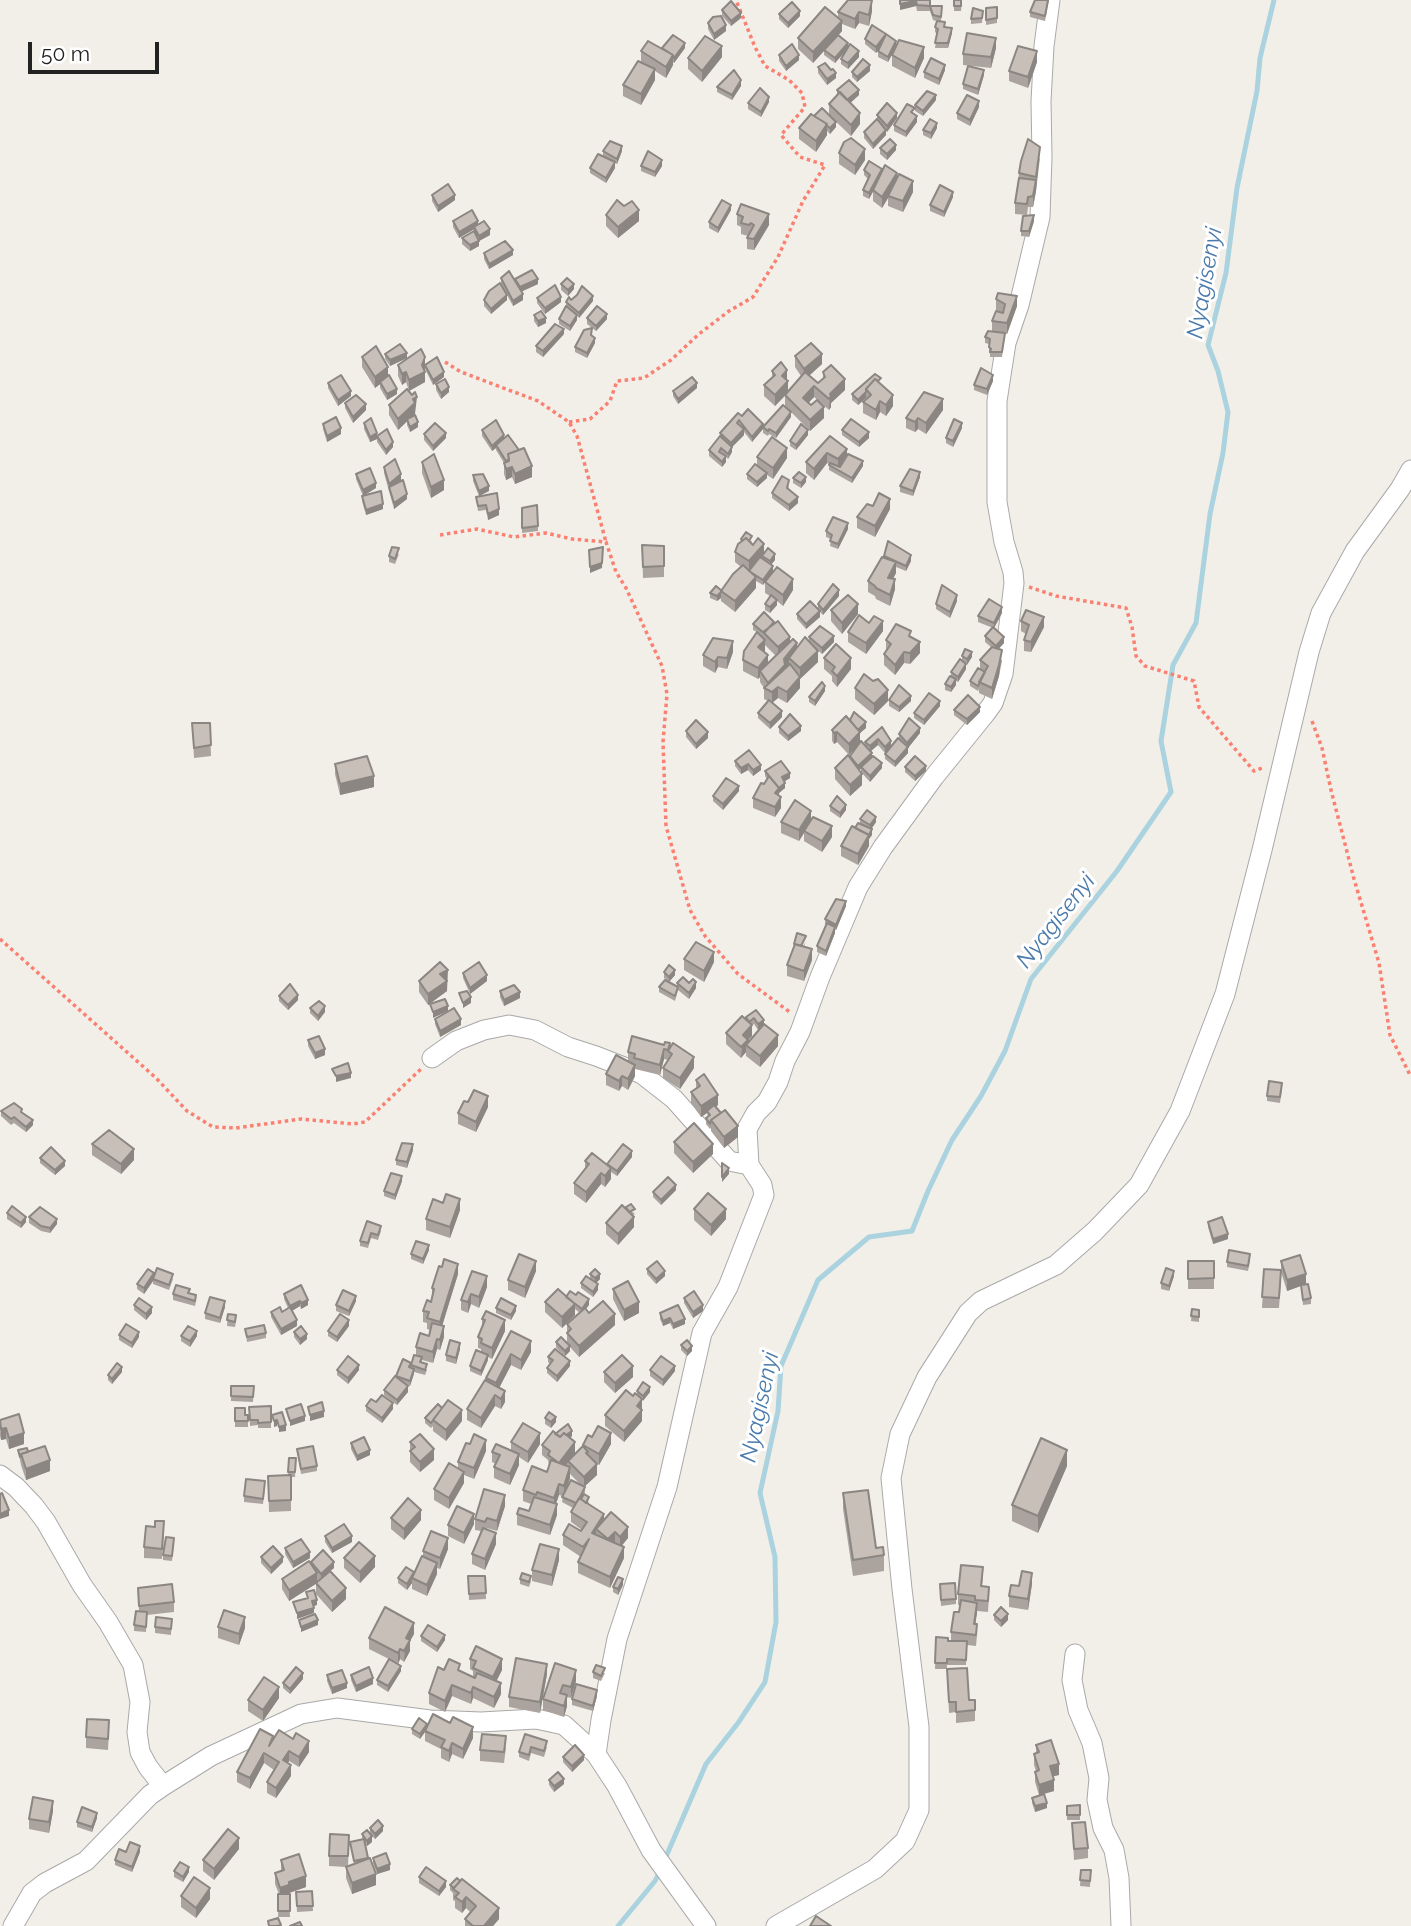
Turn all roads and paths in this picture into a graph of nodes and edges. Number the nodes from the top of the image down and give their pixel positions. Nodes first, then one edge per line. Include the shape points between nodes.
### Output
1 (736, 0) edge
2 (1050, 0) edge
3 (445, 362) dead end
4 (569, 422) junction
5 (1411, 470) edge
6 (440, 536) dead end
7 (606, 542) junction
8 (1014, 583) junction
9 (1300, 689) junction
10 (1284, 752) junction
11 (0, 939) edge
12 (804, 1022) junction
13 (432, 1058) joint
14 (1411, 1077) edge
15 (749, 1165) junction
16 (0, 1475) edge
17 (1074, 1654) dead end
18 (596, 1754) junction
19 (163, 1786) junction
20 (13, 1926) edge
21 (706, 1926) edge
22 (776, 1926) edge
23 (1121, 1926) edge

1 - 4 path via 765,66 802,93 805,107 781,135 800,158 825,166 753,297 644,379 617,381 610,401 590,419
2 - 8 street via 1041,102 1040,217 1020,305 1006,343 998,401 997,502
3 - 4 path via 538,401
4 - 7 path via 577,436
5 - 9 street via 1355,551 1321,613
6 - 7 path via 477,529 514,537 546,533
7 - 12 path via 662,667 667,694 663,742 666,826 690,910 705,936 738,974
8 - 10 path via 1056,596 1126,608 1136,656 1145,666 1194,681 1199,707 1254,771 1269,766
8 - 12 street via 1003,674 993,702 858,887
9 - 10 street
9 - 14 path via 1322,748 1379,962 1390,1035
10 - 22 street via 1225,994 1180,1111 1139,1185 1056,1265 981,1301 968,1313 927,1377 900,1434 891,1478 919,1727 919,1810 905,1841 875,1869
11 - 13 path via 156,1077 187,1111 213,1127 301,1119 365,1122
12 - 15 street via 778,1082 747,1129
13 - 15 street via 456,1041 484,1030 509,1025 535,1030 642,1074 674,1099 729,1161
15 - 18 street via 764,1195 728,1287 702,1333 667,1487 617,1639
16 - 19 street via 47,1522 133,1665 140,1702 140,1752
17 - 23 street via 1072,1680 1092,1743 1103,1828 1114,1850
18 - 19 street via 564,1725 536,1719 430,1720 337,1708 301,1714 211,1756
18 - 21 street via 651,1850
19 - 20 street via 86,1861 32,1893

